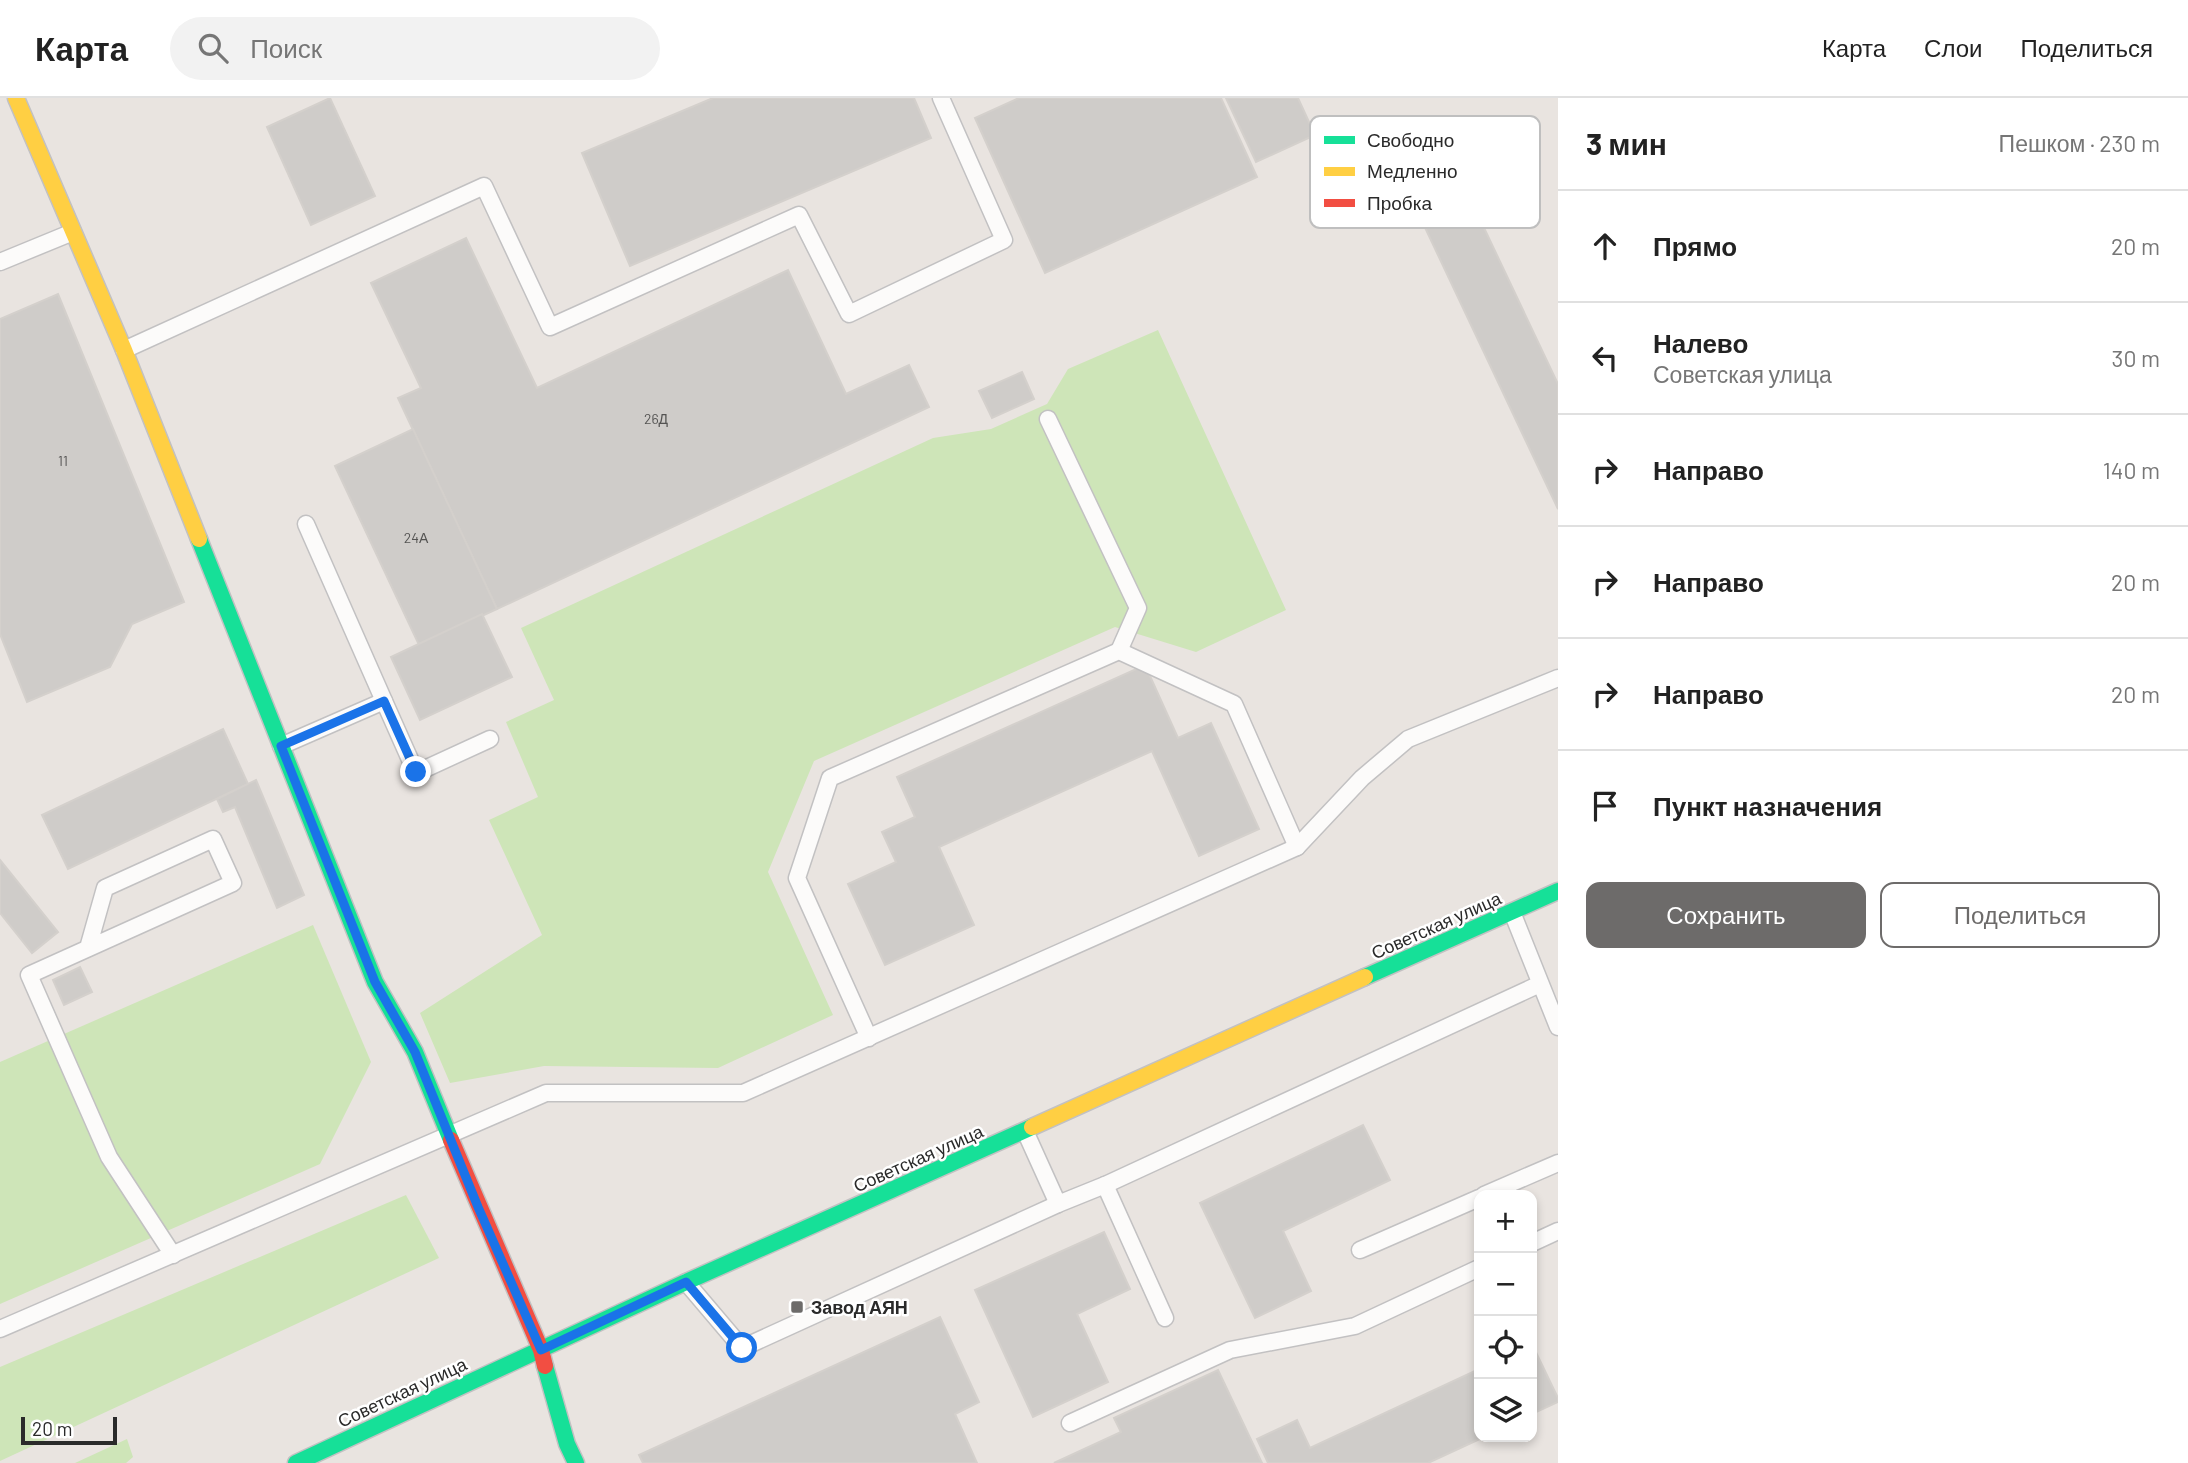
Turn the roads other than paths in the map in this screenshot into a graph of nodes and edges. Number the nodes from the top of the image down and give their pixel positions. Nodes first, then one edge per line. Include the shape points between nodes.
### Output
1 (16, 98) edge
2 (942, 98) edge
3 (73, 232) junction
4 (0, 262) edge
5 (124, 350) junction
6 (1048, 419) dead end
7 (306, 524) dead end
8 (1119, 651) junction
9 (1558, 678) edge
10 (384, 701) junction
11 (490, 739) dead end
12 (281, 746) junction
13 (1297, 847) junction
14 (1558, 891) edge
15 (1512, 912) junction
16 (88, 948) junction
17 (1540, 984) junction
18 (1558, 1027) edge
19 (869, 1038) junction
20 (1025, 1131) junction
21 (449, 1135) junction
22 (1558, 1163) edge
23 (1105, 1185) junction
24 (1496, 1190) edge
25 (1474, 1200) edge
26 (1058, 1204) junction
27 (1558, 1231) edge
28 (1537, 1241) edge
29 (1360, 1250) dead end
30 (173, 1255) junction
31 (1474, 1270) edge
32 (686, 1282) junction
33 (1165, 1318) dead end
34 (0, 1329) edge
35 (541, 1350) junction
36 (1070, 1423) dead end
37 (305, 1461) edge
38 (576, 1463) edge

1 - 3 street
2 - 5 lane via 1004,240 849,314 800,215 550,327 484,186
3 - 4 lane
3 - 5 street
5 - 12 street
6 - 8 lane via 1138,608
7 - 10 lane
8 - 13 lane via 1234,704
8 - 19 lane via 830,778 797,878
9 - 13 lane via 1408,739 1362,778
10 - 11 lane via 416,772
10 - 12 lane
12 - 21 street via 375,982 415,1052
13 - 19 lane
14 - 15 street, Советская улица
15 - 17 lane
15 - 20 street, Советская улица
16 - 16 lane via 233,883 213,839 105,888
16 - 30 lane via 29,975 109,1157
17 - 18 lane
17 - 23 lane
19 - 21 lane via 743,1093 546,1093
20 - 26 lane
20 - 32 street, Советская улица
21 - 30 lane
21 - 35 street
22 - 24 lane
23 - 26 lane
23 - 33 lane
25 - 29 lane
26 - 32 lane via 742,1348
27 - 28 lane
30 - 34 lane
31 - 36 lane via 1355,1326 1230,1350
32 - 35 street, Советская улица
35 - 37 street, Советская улица
35 - 38 street

